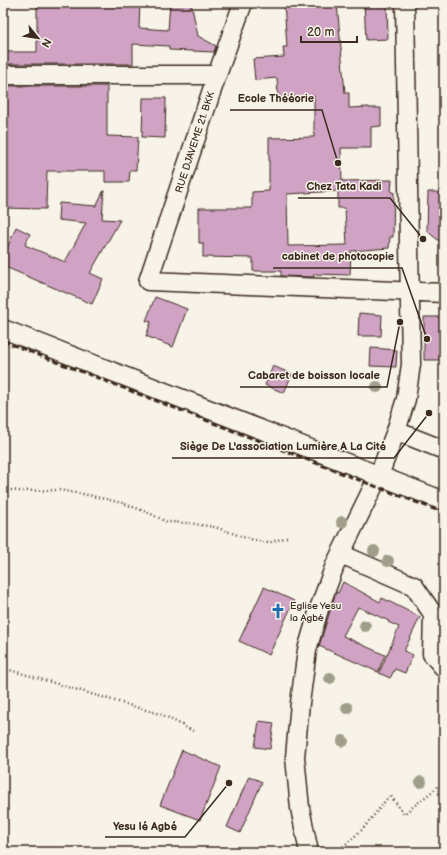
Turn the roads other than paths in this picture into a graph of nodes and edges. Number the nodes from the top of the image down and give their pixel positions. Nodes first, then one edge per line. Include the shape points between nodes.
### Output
1 (243, 3) edge
2 (404, 3) edge
3 (217, 74) junction
4 (3, 75) edge
5 (409, 292) junction
6 (444, 293) edge
7 (3, 329) edge
8 (396, 431) junction
9 (444, 450) edge
10 (379, 475) junction
11 (444, 501) edge
12 (341, 554) junction
13 (444, 668) edge
14 (309, 852) edge

1 - 3 street, RUE DJAVEME 21. BKK
2 - 5 street
3 - 4 street
3 - 5 street, RUE DJAVEME 21. BKK via 148,281
5 - 6 street
5 - 8 street via 411,364 406,399
7 - 10 street
8 - 9 street
8 - 10 street
10 - 11 street
10 - 12 street
12 - 13 street via 414,586 433,614 432,654
12 - 14 street via 320,606 307,650 300,703 295,757 300,808

